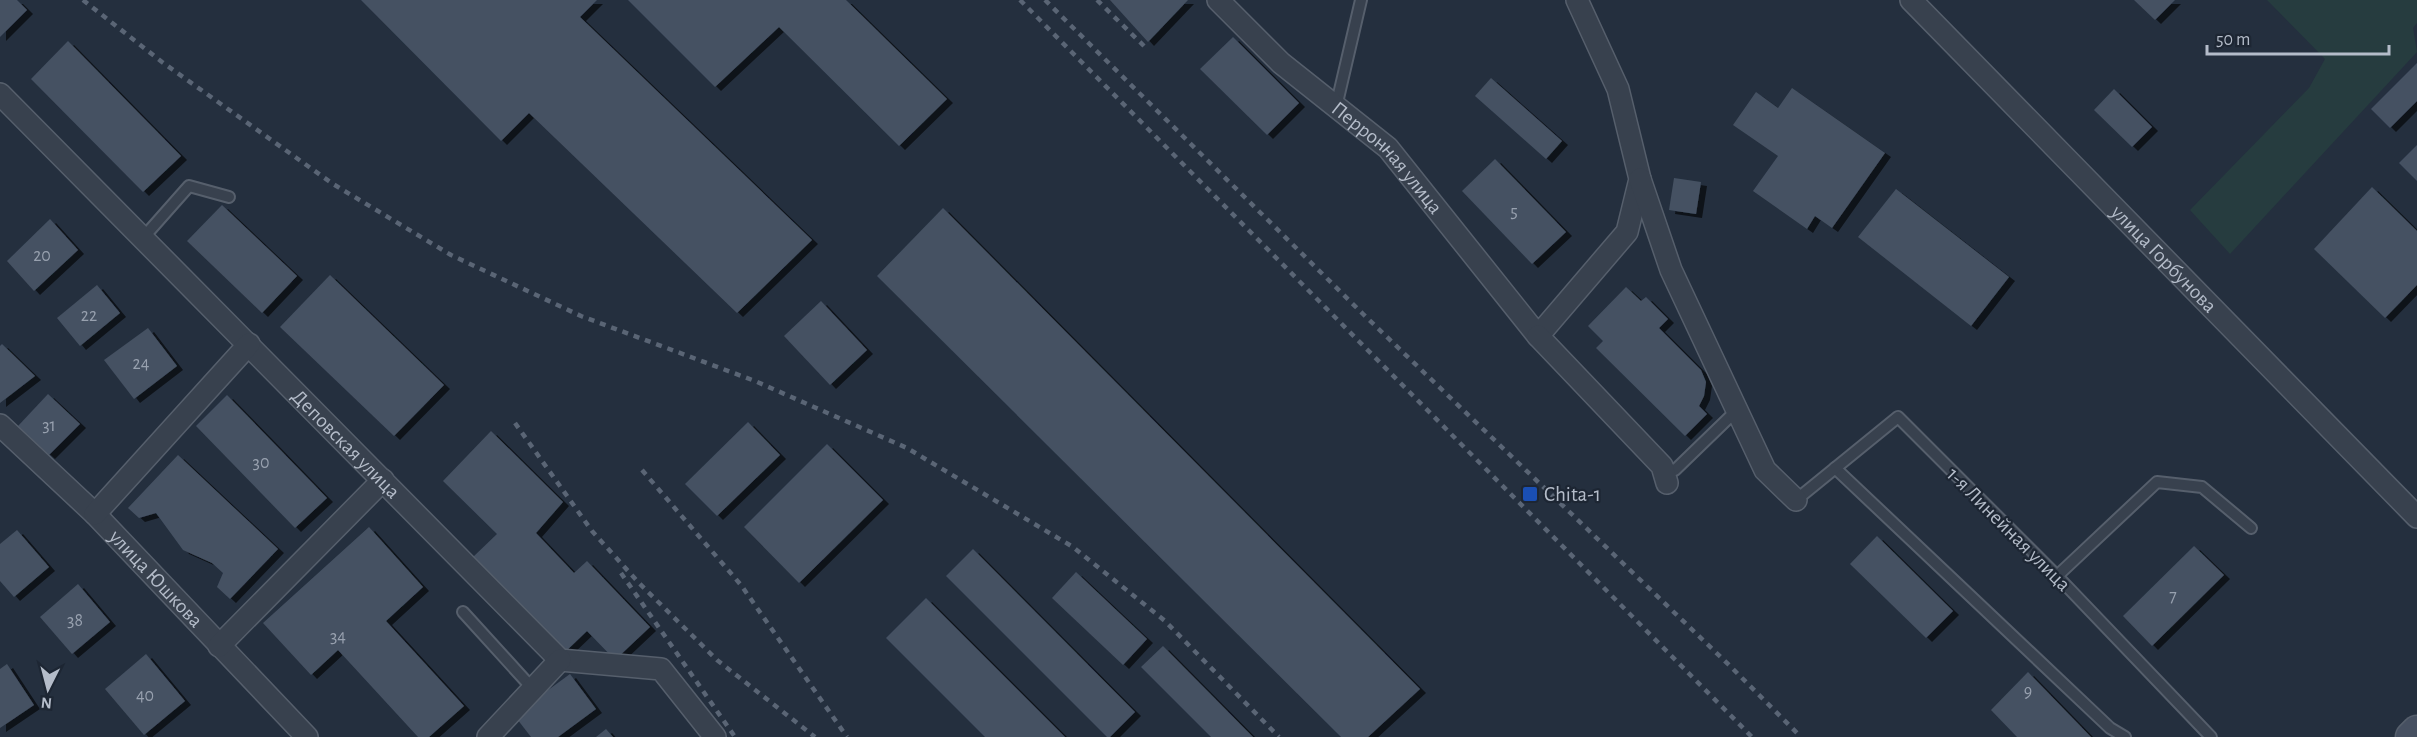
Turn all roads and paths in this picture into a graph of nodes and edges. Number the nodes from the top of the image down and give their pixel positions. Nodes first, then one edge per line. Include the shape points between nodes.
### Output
1 (1218, 0) edge
2 (1361, 0) edge
3 (1577, 0) edge
4 (1911, 0) edge
5 (0, 94) edge
6 (1336, 108) junction
7 (1640, 178) junction
8 (229, 197) dead end
9 (143, 238) junction
10 (1538, 336) junction
11 (249, 344) junction
12 (1737, 410) junction
13 (0, 425) edge
14 (1835, 468) junction
15 (1664, 475) joint
16 (383, 480) junction
17 (1796, 500) joint
18 (95, 514) junction
19 (2417, 517) edge
20 (2251, 528) dead end
21 (2057, 576) junction
22 (463, 612) dead end
23 (219, 646) junction
24 (560, 660) junction
25 (533, 689) junction
26 (2417, 731) edge
27 (307, 737) edge
28 (488, 737) edge
29 (715, 737) edge
30 (2125, 737) edge
31 (2211, 737) edge
32 (2410, 737) edge

1 - 6 street, Перронная улица via 1281,63
2 - 6 lane
3 - 7 street via 1618,89
4 - 19 street, улица Горбунова
5 - 9 street, Деповская улица
6 - 10 street, Перронная улица via 1388,148
7 - 10 street via 1627,232
7 - 12 street via 1671,270
8 - 9 lane via 189,186
9 - 11 street, Деповская улица
10 - 15 street, Перронная улица
11 - 16 street, Деповская улица
11 - 18 street
12 - 15 lane via 1675,470
12 - 17 street via 1765,470
13 - 18 street, улица Юшкова
14 - 17 lane, 1-я Линейная улица
14 - 21 lane, 1-я Линейная улица via 1898,417
14 - 30 lane via 2110,728
16 - 23 street
16 - 24 street, Деповская улица
18 - 23 street, улица Юшкова
20 - 21 lane via 2202,487 2157,482
21 - 31 lane, 1-я Линейная улица
22 - 25 lane
23 - 27 street, улица Юшкова
24 - 25 street
24 - 29 street via 660,669
25 - 28 street
26 - 32 main road

